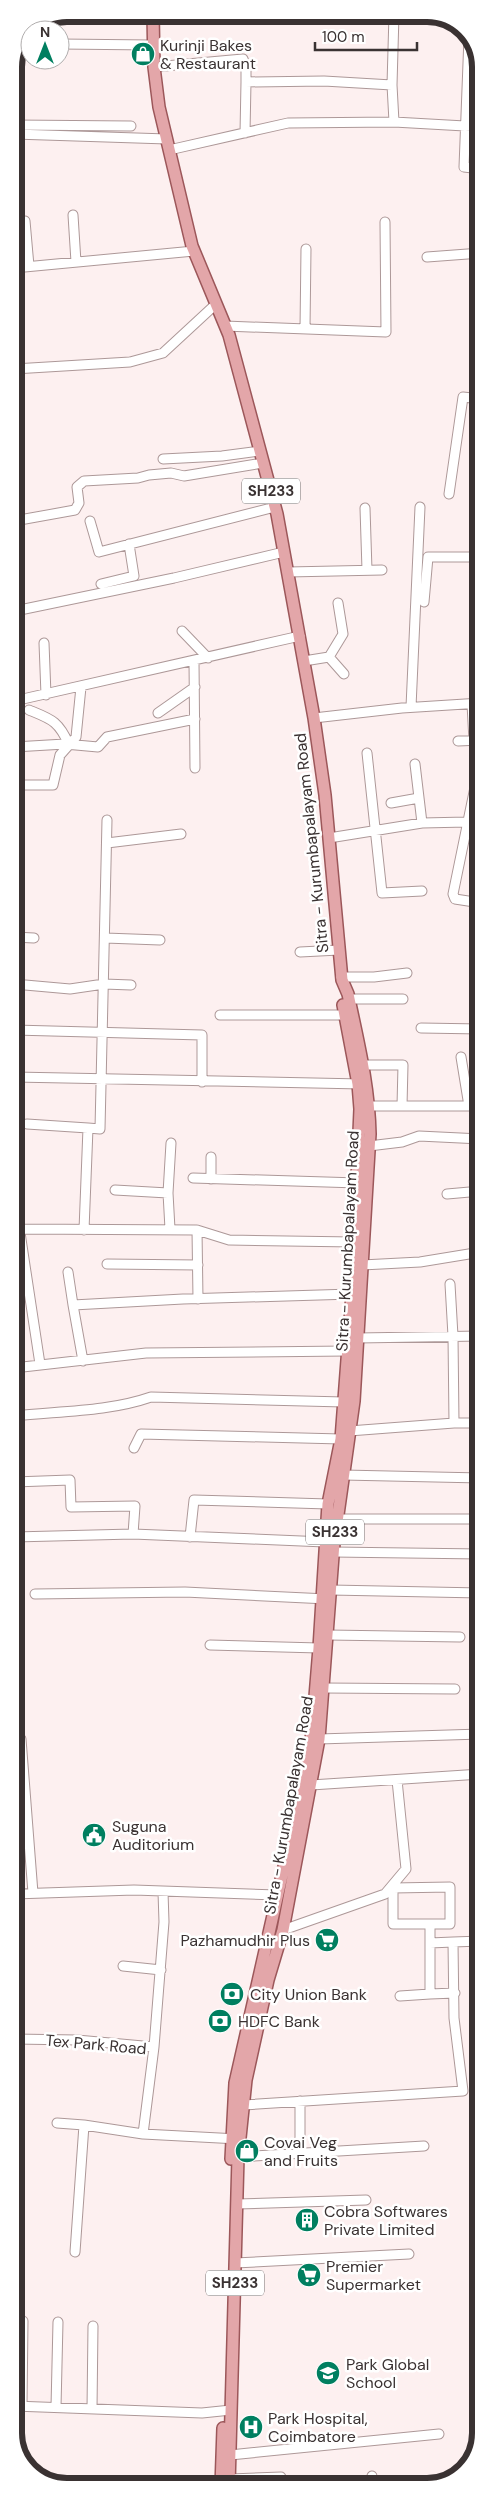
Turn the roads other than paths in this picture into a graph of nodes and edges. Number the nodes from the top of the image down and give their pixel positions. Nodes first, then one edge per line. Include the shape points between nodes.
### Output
1 (153, 22) edge
2 (394, 23) edge
3 (70, 44) edge
4 (152, 45) junction
5 (468, 50) edge
6 (154, 67) junction
7 (246, 82) junction
8 (392, 85) junction
9 (394, 122) junction
10 (22, 125) edge
11 (472, 125) edge
12 (131, 126) dead end
13 (465, 126) junction
14 (245, 133) junction
15 (22, 135) edge
16 (168, 145) junction
17 (472, 168) edge
18 (73, 215) dead end
19 (25, 220) dead end
20 (385, 222) dead end
21 (306, 249) dead end
22 (194, 251) junction
23 (472, 254) edge
24 (427, 257) dead end
25 (76, 262) junction
26 (29, 266) junction
27 (22, 267) edge
28 (216, 304) junction
29 (225, 326) junction
30 (305, 329) junction
31 (22, 369) edge
32 (472, 398) edge
33 (260, 451) junction
34 (164, 459) dead end
35 (263, 463) junction
36 (449, 494) dead end
37 (420, 506) dead end
38 (275, 508) junction
39 (366, 508) dead end
40 (22, 519) edge
41 (90, 521) dead end
42 (129, 544) junction
43 (284, 552) junction
44 (472, 556) edge
45 (367, 570) junction
46 (382, 570) dead end
47 (288, 572) junction
48 (101, 584) dead end
49 (424, 602) dead end
50 (338, 603) dead end
51 (22, 610) edge
52 (182, 631) dead end
53 (300, 636) junction
54 (44, 643) dead end
55 (329, 657) junction
56 (208, 658) junction
57 (304, 660) junction
58 (194, 661) junction
59 (344, 674) dead end
60 (81, 687) junction
61 (195, 687) junction
62 (46, 695) junction
63 (22, 700) edge
64 (472, 703) edge
65 (411, 707) junction
66 (29, 710) dead end
67 (158, 713) dead end
68 (314, 718) junction
69 (195, 719) junction
70 (472, 740) edge
71 (458, 741) dead end
72 (69, 745) junction
73 (22, 748) edge
74 (367, 753) dead end
75 (415, 764) dead end
76 (195, 768) dead end
77 (22, 786) edge
78 (419, 798) junction
79 (472, 799) edge
80 (390, 803) dead end
81 (107, 820) dead end
82 (467, 822) junction
83 (422, 823) junction
84 (376, 830) junction
85 (181, 834) dead end
86 (329, 838) junction
87 (107, 843) junction
88 (422, 891) dead end
89 (472, 902) edge
90 (22, 937) edge
91 (34, 938) dead end
92 (105, 938) junction
93 (160, 940) dead end
94 (339, 950) junction
95 (300, 952) dead end
96 (407, 973) dead end
97 (341, 979) junction
98 (104, 984) junction
99 (22, 985) edge
100 (131, 985) dead end
101 (349, 999) junction
102 (403, 999) dead end
103 (220, 1015) dead end
104 (345, 1015) junction
105 (421, 1028) dead end
106 (472, 1029) edge
107 (22, 1030) edge
108 (103, 1032) junction
109 (461, 1057) dead end
110 (363, 1064) junction
111 (22, 1077) edge
112 (102, 1080) junction
113 (202, 1082) junction
114 (363, 1084) junction
115 (369, 1106) junction
116 (402, 1106) junction
117 (469, 1106) joint
118 (26, 1124) dead end
119 (88, 1128) junction
120 (472, 1139) edge
121 (171, 1143) dead end
122 (369, 1146) junction
123 (211, 1157) dead end
124 (193, 1178) dead end
125 (211, 1179) junction
126 (358, 1183) junction
127 (115, 1190) dead end
128 (472, 1192) edge
129 (168, 1193) junction
130 (446, 1194) dead end
131 (22, 1229) edge
132 (170, 1229) junction
133 (84, 1230) junction
134 (197, 1230) junction
135 (354, 1242) junction
136 (22, 1248) edge
137 (472, 1253) edge
138 (108, 1264) dead end
139 (198, 1265) junction
140 (362, 1265) junction
141 (68, 1272) dead end
142 (450, 1284) dead end
143 (352, 1294) junction
144 (198, 1299) junction
145 (73, 1305) junction
146 (453, 1336) junction
147 (472, 1336) edge
148 (358, 1338) junction
149 (347, 1351) junction
150 (84, 1361) junction
151 (40, 1364) junction
152 (22, 1367) edge
153 (344, 1402) junction
154 (22, 1415) edge
155 (454, 1423) junction
156 (472, 1423) edge
157 (345, 1435) junction
158 (134, 1448) dead end
159 (343, 1475) junction
160 (472, 1478) edge
161 (22, 1482) edge
162 (328, 1504) junction
163 (337, 1518) junction
164 (472, 1519) edge
165 (133, 1534) junction
166 (22, 1537) edge
167 (190, 1537) junction
168 (325, 1542) junction
169 (333, 1552) junction
170 (472, 1554) edge
171 (472, 1593) edge
172 (35, 1594) dead end
173 (327, 1596) junction
174 (328, 1635) junction
175 (460, 1637) dead end
176 (210, 1645) dead end
177 (319, 1648) junction
178 (324, 1688) junction
179 (455, 1689) dead end
180 (472, 1734) edge
181 (319, 1739) junction
182 (22, 1763) edge
183 (472, 1775) edge
184 (397, 1780) junction
185 (311, 1786) junction
186 (163, 1892) junction
187 (33, 1893) junction
188 (22, 1894) edge
189 (277, 1896) junction
190 (430, 1924) junction
191 (283, 1930) junction
192 (472, 1941) edge
193 (453, 1942) junction
194 (430, 1943) junction
195 (123, 1966) dead end
196 (160, 1970) junction
197 (455, 1993) junction
198 (430, 1994) junction
199 (400, 1996) dead end
200 (22, 2039) edge
201 (154, 2047) junction
202 (300, 2101) junction
203 (244, 2105) junction
204 (57, 2123) dead end
205 (84, 2125) junction
206 (143, 2134) junction
207 (236, 2139) junction
208 (424, 2146) dead end
209 (300, 2153) junction
210 (238, 2157) junction
211 (366, 2200) dead end
212 (237, 2204) junction
213 (75, 2252) dead end
214 (409, 2254) dead end
215 (235, 2263) junction
216 (24, 2321) dead end
217 (58, 2322) dead end
218 (93, 2326) dead end
219 (22, 2349) edge
220 (22, 2406) edge
221 (56, 2407) junction
222 (92, 2409) junction
223 (228, 2410) junction
224 (439, 2434) dead end
225 (230, 2455) junction
226 (227, 2477) edge
227 (228, 2477) edge

1 - 4 main road, Sitra - Kurumbapalayam Road / SH233
2 - 8 street
3 - 4 street
4 - 6 main road, Sitra - Kurumbapalayam Road / SH233
5 - 13 street
6 - 7 street via 243,59
6 - 16 main road, Sitra - Kurumbapalayam Road / SH233
7 - 8 street via 324,81
7 - 14 street
8 - 9 street
9 - 13 street
9 - 14 street via 288,123
10 - 12 street
11 - 13 street
13 - 17 street via 464,167
14 - 16 street
15 - 16 street
16 - 22 main road, Sitra - Kurumbapalayam Road / SH233
18 - 25 street
19 - 26 street
20 - 30 street via 386,332
21 - 30 street
22 - 25 street
22 - 28 main road, Sitra - Kurumbapalayam Road / SH233
23 - 24 street
25 - 26 street
26 - 27 street
28 - 29 main road, Sitra - Kurumbapalayam Road / SH233
28 - 31 street via 163,353 130,362
29 - 30 street
29 - 33 main road, Sitra - Kurumbapalayam Road / SH233
32 - 36 street via 462,397
33 - 34 street
33 - 35 main road, Sitra - Kurumbapalayam Road / SH233
35 - 38 main road, Sitra - Kurumbapalayam Road / SH233
35 - 40 street via 184,476 170,473 84,481 77,487 79,503 75,510
37 - 65 street
38 - 42 street
38 - 43 main road, Sitra - Kurumbapalayam Road / SH233
39 - 45 street
41 - 42 street via 99,552
42 - 48 street via 134,576
43 - 47 main road, Sitra - Kurumbapalayam Road / SH233
43 - 51 street
44 - 49 street via 428,557
45 - 46 street
45 - 47 street
47 - 53 main road, Sitra - Kurumbapalayam Road / SH233
50 - 55 street via 343,634
52 - 56 street
53 - 56 street
53 - 57 main road, Sitra - Kurumbapalayam Road / SH233
54 - 62 street
55 - 57 street
55 - 59 street
56 - 58 street
57 - 68 main road, Sitra - Kurumbapalayam Road / SH233
58 - 60 street
58 - 61 street
60 - 62 street
60 - 72 street via 76,736
61 - 67 street
61 - 69 street
62 - 63 street
64 - 65 street
65 - 68 street
66 - 72 street via 55,721
68 - 86 main road, Sitra - Kurumbapalayam Road / SH233
69 - 72 street via 107,737 98,747
69 - 76 street
70 - 71 street
72 - 73 street
72 - 77 street via 60,755 53,785
74 - 84 street
75 - 78 street
78 - 80 street
78 - 83 street
79 - 82 street
81 - 87 street
82 - 83 street
82 - 89 street via 453,894 455,899
83 - 84 street
84 - 86 street
84 - 88 street via 382,893
85 - 87 street
86 - 94 main road, Sitra - Kurumbapalayam Road / SH233
87 - 92 street
90 - 91 street
92 - 93 street
92 - 98 street
94 - 95 street
94 - 97 main road, Sitra - Kurumbapalayam Road / SH233
96 - 97 street
97 - 101 main road, Sitra - Kurumbapalayam Road / SH233
97 - 104 main road
98 - 99 street via 70,989
98 - 100 street
98 - 108 street
101 - 102 street
101 - 110 main road, Sitra - Kurumbapalayam Road / SH233
103 - 104 street
104 - 114 main road
105 - 106 street
107 - 108 street
108 - 112 street
108 - 113 street via 202,1035
109 - 117 street
110 - 114 main road, Sitra - Kurumbapalayam Road / SH233
110 - 116 street via 403,1065
111 - 112 street
112 - 113 street
112 - 119 street via 100,1129
113 - 114 street
114 - 115 main road, Sitra - Kurumbapalayam Road / SH233
114 - 126 main road
115 - 116 street
115 - 122 main road, Sitra - Kurumbapalayam Road / SH233
116 - 117 street
118 - 119 street
119 - 133 street
120 - 122 street via 419,1136 402,1142
121 - 129 street
122 - 140 main road, Sitra - Kurumbapalayam Road / SH233
123 - 125 street
124 - 125 street
125 - 126 street
126 - 135 main road
127 - 129 street
128 - 130 street
129 - 132 street
131 - 133 street
132 - 133 street
132 - 134 street
134 - 135 street via 229,1240
134 - 139 street
135 - 143 main road
136 - 151 street
137 - 140 street via 420,1262
138 - 139 street
139 - 144 street
140 - 148 main road, Sitra - Kurumbapalayam Road / SH233
141 - 145 street
142 - 146 street
143 - 144 street
143 - 149 main road
144 - 145 street
145 - 150 street
146 - 147 street
146 - 148 street
146 - 155 street
148 - 157 main road, Sitra - Kurumbapalayam Road / SH233 via 354,1401
149 - 150 street via 146,1352
149 - 153 main road
150 - 151 street
151 - 152 street
153 - 154 street via 151,1397 106,1408
153 - 157 main road
155 - 156 street
155 - 157 street
157 - 158 street via 141,1434
157 - 159 main road, Sitra - Kurumbapalayam Road / SH233
157 - 162 main road
159 - 160 street
159 - 163 main road, Sitra - Kurumbapalayam Road / SH233
161 - 165 street via 70,1480 70,1507 135,1506
162 - 167 street via 194,1500
162 - 168 main road
163 - 164 street
163 - 169 main road, Sitra - Kurumbapalayam Road / SH233
165 - 166 street
165 - 167 street
167 - 168 street
168 - 173 main road
169 - 170 street
169 - 173 main road, Sitra - Kurumbapalayam Road / SH233
171 - 173 street
172 - 173 street via 185,1592
173 - 174 main road, Sitra - Kurumbapalayam Road / SH233
173 - 177 main road
174 - 175 street
174 - 178 main road, Sitra - Kurumbapalayam Road / SH233
176 - 177 street
177 - 189 main road via 312,1733
178 - 179 street
178 - 181 main road, Sitra - Kurumbapalayam Road / SH233
180 - 181 street
181 - 185 main road, Sitra - Kurumbapalayam Road / SH233
182 - 187 street
183 - 184 street
184 - 185 street
184 - 191 street via 406,1870 385,1894
185 - 191 main road, Sitra - Kurumbapalayam Road / SH233
186 - 187 street
186 - 189 street
186 - 196 street
187 - 188 street
189 - 207 main road via 235,2083
190 - 190 street via 393,1924 393,1888 450,1887 450,1924
190 - 194 street
191 - 203 main road, Sitra - Kurumbapalayam Road / SH233 via 268,1980 246,2080
192 - 193 street
193 - 194 street
193 - 197 street
194 - 198 street
195 - 196 street
196 - 201 street
197 - 198 street
197 - 202 street via 454,2018 463,2091
198 - 199 street
200 - 201 street, Tex Park Road
201 - 206 street, Tex Park Road
202 - 203 street
202 - 209 street
203 - 207 main road, Sitra - Kurumbapalayam Road / SH233
204 - 205 street
205 - 206 street
205 - 213 street
206 - 207 street
207 - 210 main road, Sitra - Kurumbapalayam Road / SH233
207 - 223 main road, Sitra - Kurumbapalayam Road / SH233
208 - 209 street
209 - 210 street
210 - 212 main road, Sitra - Kurumbapalayam Road / SH233
211 - 212 street
212 - 215 main road, Sitra - Kurumbapalayam Road / SH233
214 - 215 street
215 - 223 main road, Sitra - Kurumbapalayam Road / SH233
216 - 219 street
217 - 221 street
218 - 222 street
220 - 221 street
221 - 222 street
222 - 223 street via 202,2413
223 - 225 main road, Sitra - Kurumbapalayam Road / SH233
223 - 226 main road, Sitra - Kurumbapalayam Road / SH233
224 - 225 street
225 - 227 main road, Sitra - Kurumbapalayam Road / SH233

